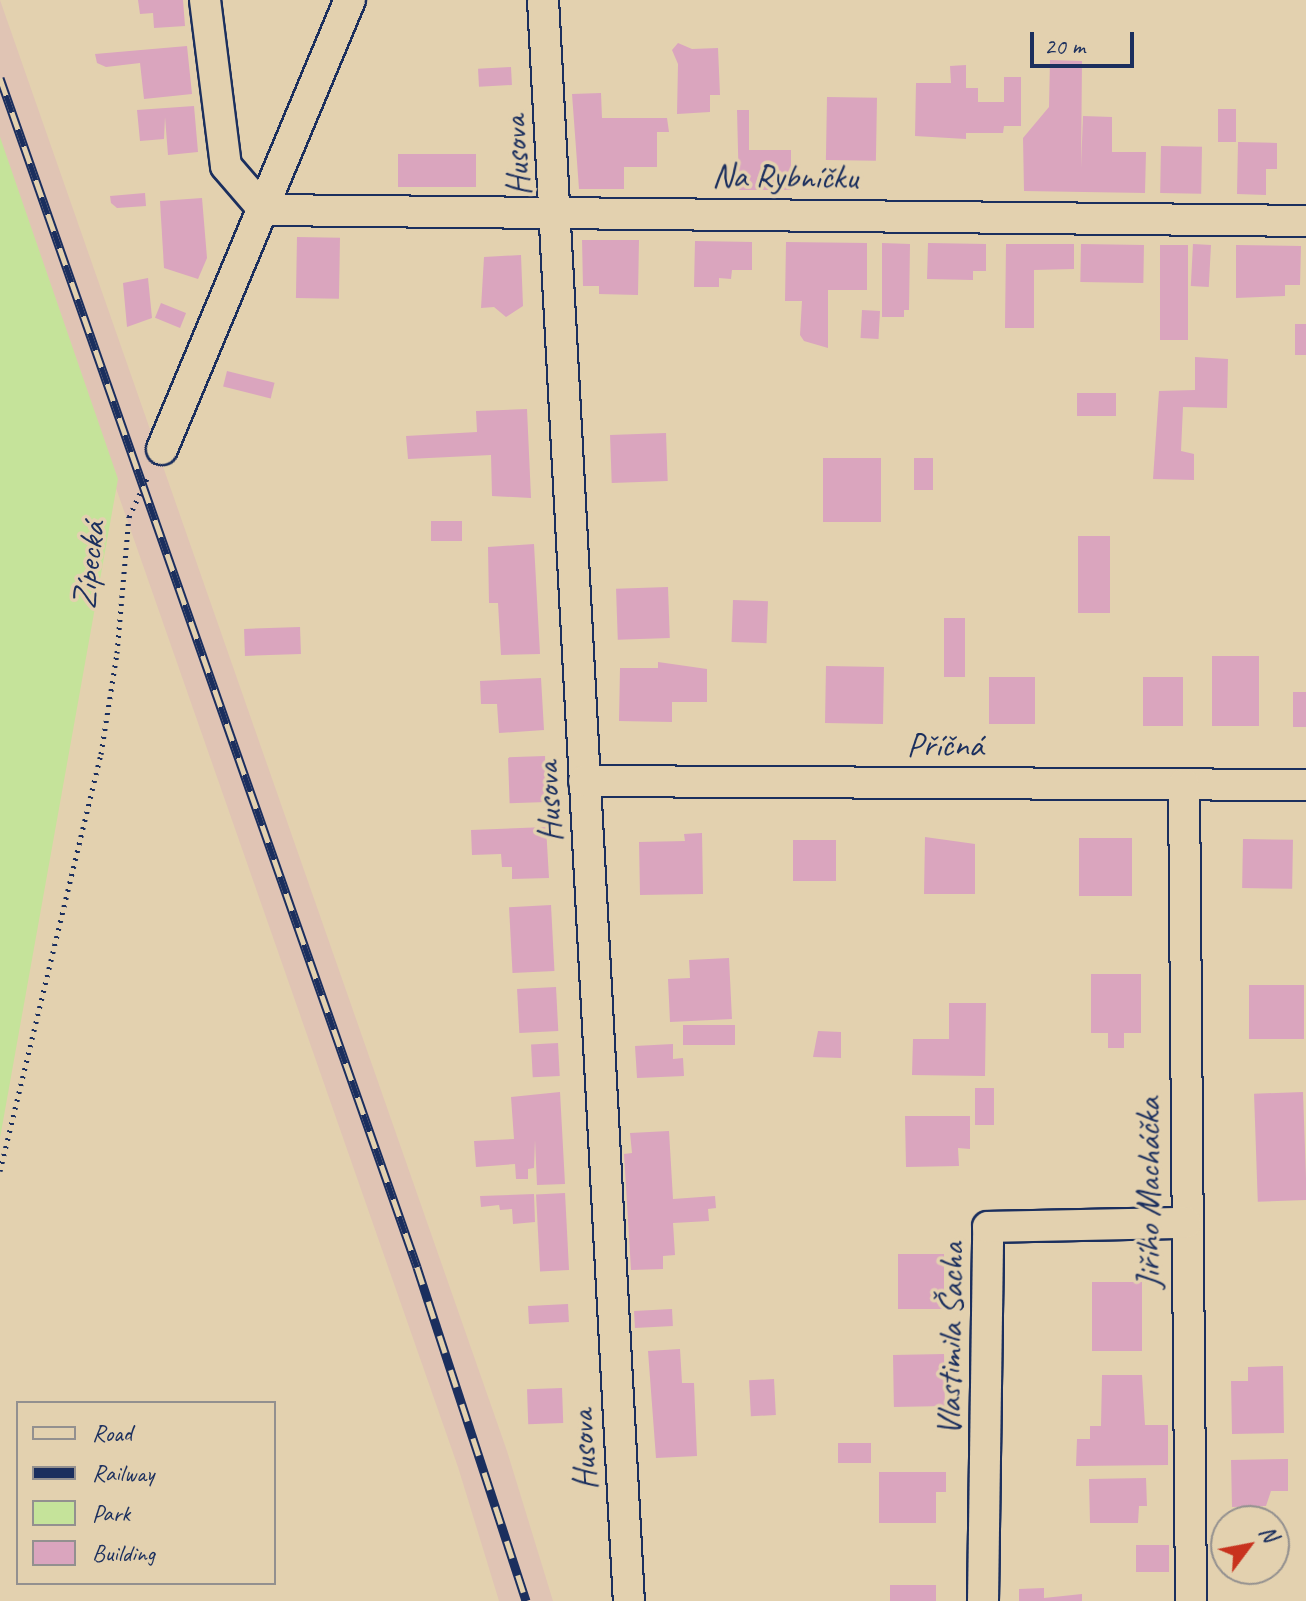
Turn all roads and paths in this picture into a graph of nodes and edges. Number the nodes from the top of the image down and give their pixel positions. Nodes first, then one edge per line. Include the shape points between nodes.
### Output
1 (205, 0) edge
2 (350, 0) edge
3 (543, 0) edge
4 (264, 210) junction
5 (558, 211) junction
6 (1306, 221) edge
7 (162, 449) joint
8 (584, 781) junction
9 (1184, 784) junction
10 (1306, 785) edge
11 (0, 1171) edge
12 (1186, 1223) junction
13 (629, 1601) edge
14 (983, 1601) edge
15 (1191, 1601) edge

1 - 4 street via 226,166
2 - 4 street
3 - 5 street, Husova
4 - 5 street, Na Rybníčku
4 - 7 street
5 - 6 street, Na Rybníčku
5 - 8 street, Husova
7 - 11 path, Zípecká via 129,517 117,653 101,754
8 - 9 street, Příčná
8 - 13 street, Husova
9 - 10 street, Příčná
9 - 12 street, Jiřího Macháčka
12 - 14 street, Vlastimila Šacha via 988,1227
12 - 15 street, Jiřího Macháčka

